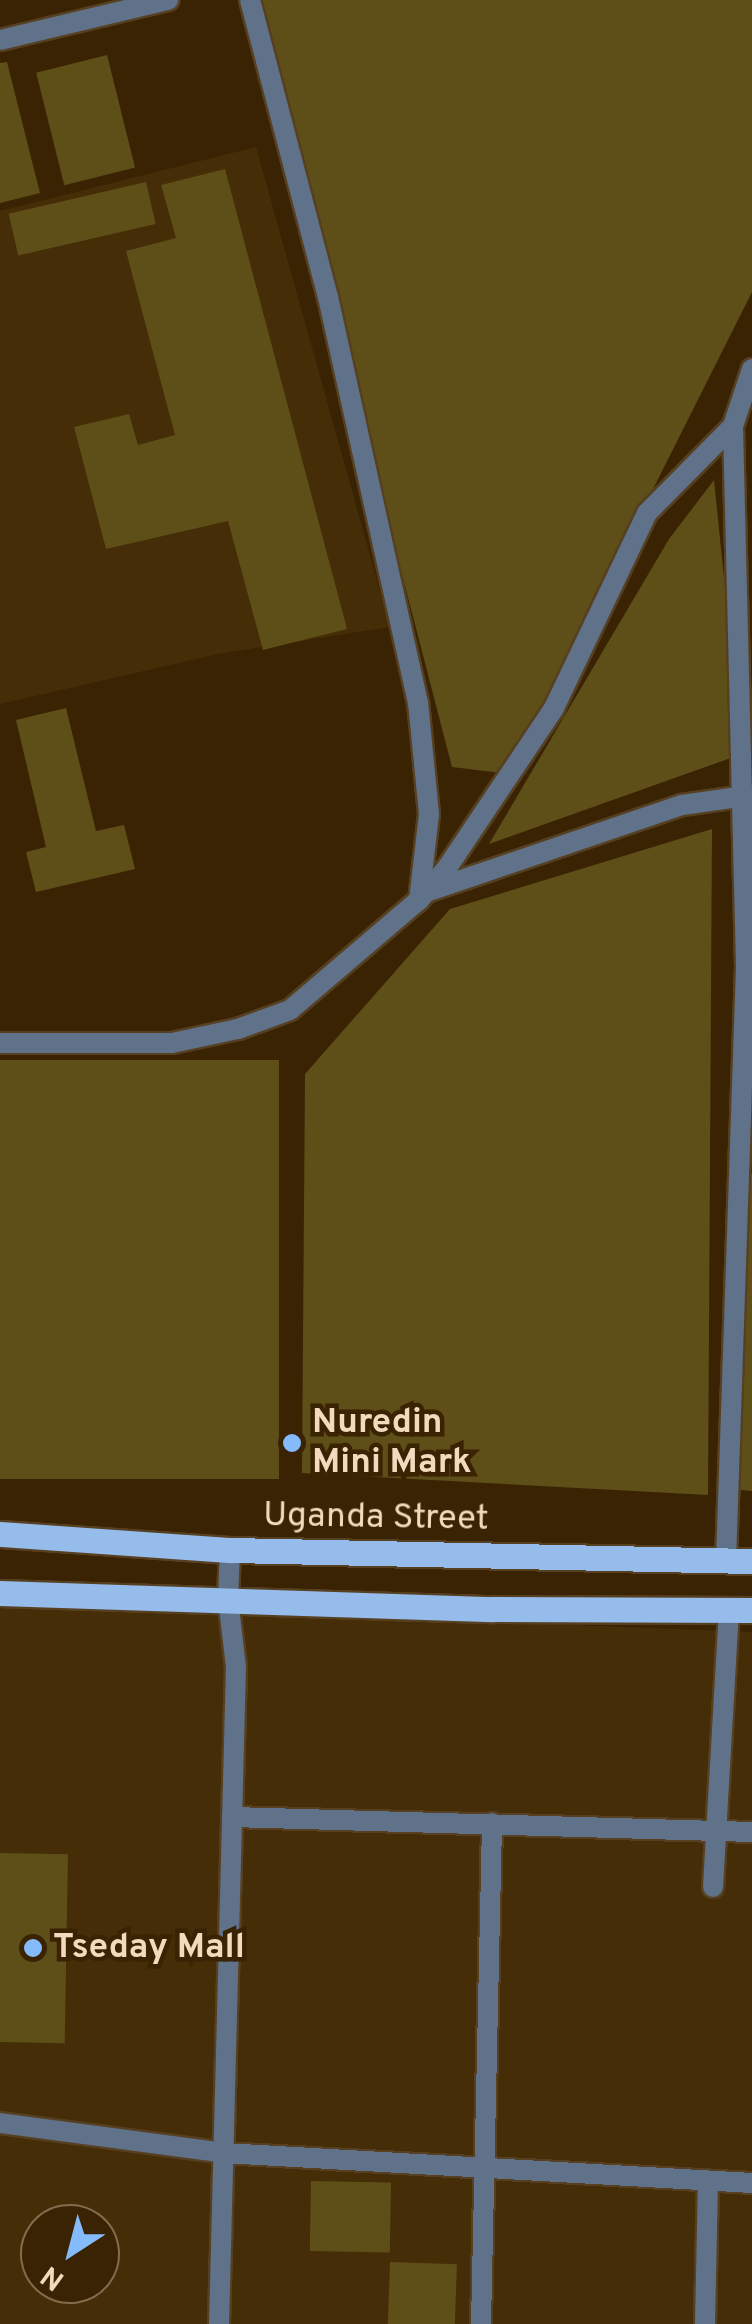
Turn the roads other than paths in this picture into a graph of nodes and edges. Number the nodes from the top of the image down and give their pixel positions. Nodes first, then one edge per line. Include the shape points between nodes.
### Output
1 (168, 0) edge
2 (250, 0) edge
3 (0, 40) edge
4 (752, 370) edge
5 (733, 426) junction
6 (748, 795) edge
7 (424, 896) junction
8 (0, 1044) edge
9 (0, 1534) edge
10 (230, 1550) junction
11 (726, 1561) junction
12 (752, 1561) edge
13 (0, 1593) edge
14 (228, 1600) junction
15 (741, 1610) edge
16 (232, 1817) junction
17 (492, 1823) junction
18 (717, 1830) junction
19 (752, 1832) edge
20 (713, 1887) dead end
21 (0, 2123) edge
22 (224, 2152) junction
23 (487, 2166) junction
24 (708, 2183) junction
25 (752, 2183) edge
26 (219, 2324) edge
27 (481, 2324) edge
28 (705, 2324) edge

1 - 3 street
2 - 7 street via 328,297 418,702 429,814
4 - 5 street
5 - 6 street
5 - 7 street via 648,513 554,708
6 - 7 street via 682,805
6 - 11 street
7 - 8 street via 290,1010 238,1029 172,1043
9 - 10 main road, Uganda Street
10 - 11 main road, Uganda Street
10 - 14 street
11 - 12 main road, Uganda Street
13 - 14 main road
14 - 15 main road
14 - 16 street via 236,1667
15 - 18 street
16 - 17 street
16 - 22 street
17 - 18 street
17 - 23 street
18 - 19 street
18 - 20 street
21 - 22 street
22 - 23 street
22 - 26 street
23 - 24 street
23 - 27 street
24 - 25 street
24 - 28 street

